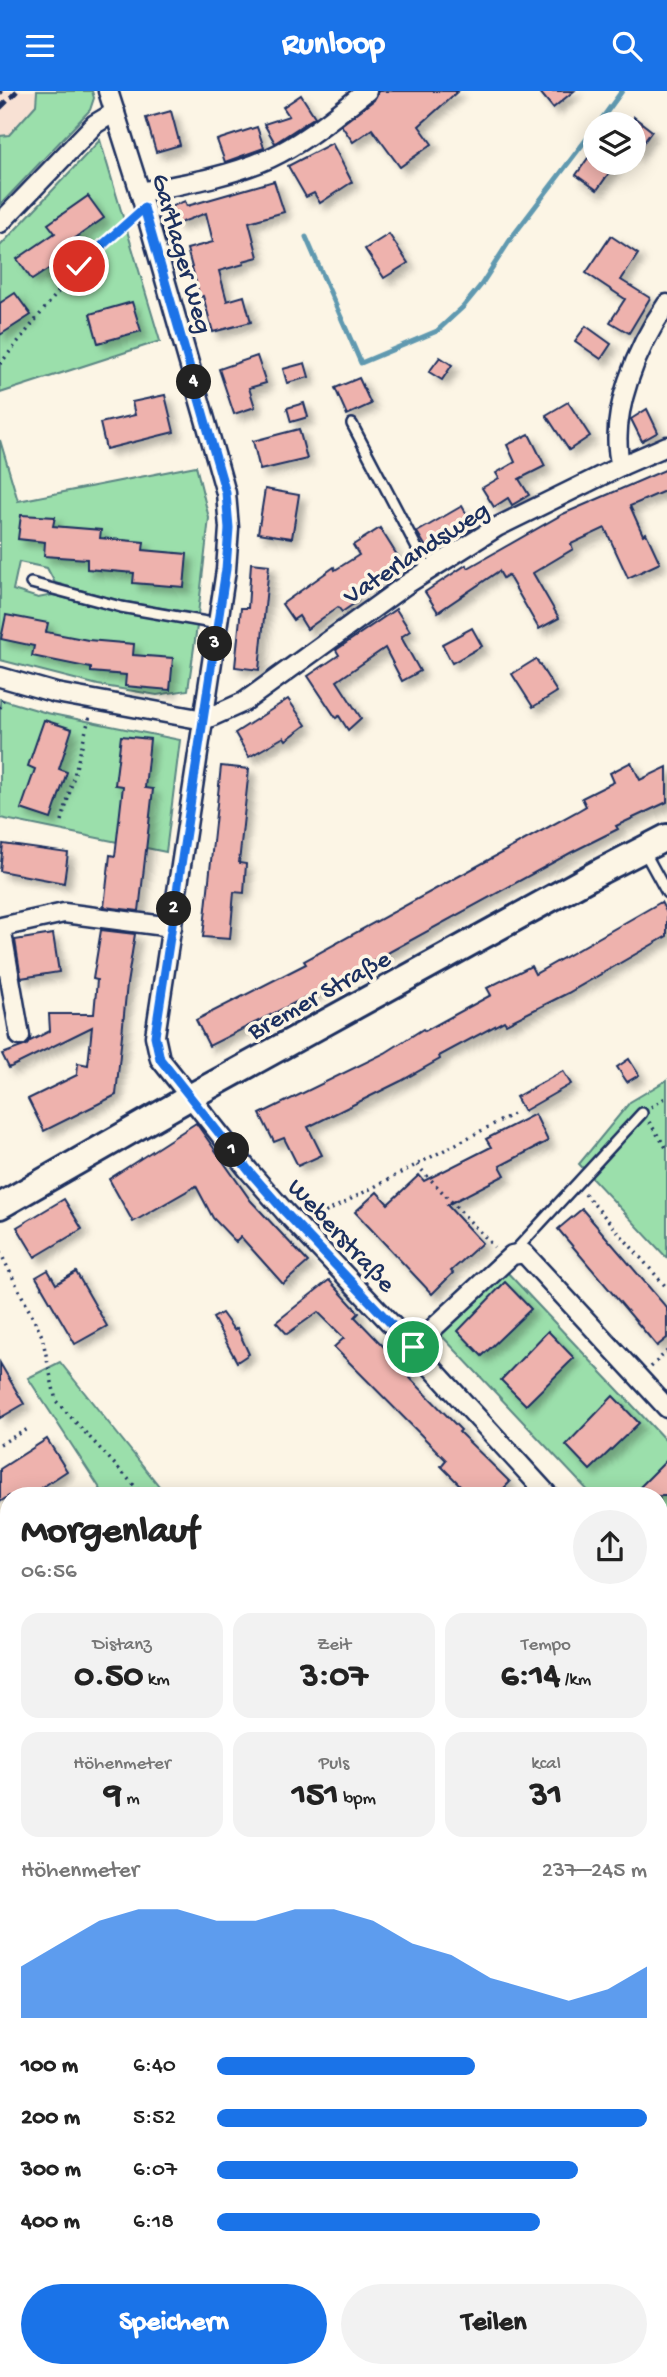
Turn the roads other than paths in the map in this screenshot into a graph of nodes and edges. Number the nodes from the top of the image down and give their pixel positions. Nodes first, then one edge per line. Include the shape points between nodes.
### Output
1 (108, 91) edge
2 (368, 91) edge
3 (115, 112) junction
4 (142, 200) junction
5 (0, 223) edge
6 (667, 304) edge
7 (352, 424) dead end
8 (667, 446) edge
9 (621, 466) junction
10 (429, 571) junction
11 (31, 583) dead end
12 (218, 624) junction
13 (0, 677) edge
14 (204, 720) junction
15 (667, 837) edge
16 (643, 849) junction
17 (667, 893) edge
18 (1, 924) edge
19 (172, 927) junction
20 (20, 1036) dead end
21 (190, 1097) junction
22 (642, 1113) road end
23 (0, 1206) edge
24 (509, 1257) junction
25 (413, 1347) junction
26 (667, 1409) edge
27 (541, 1487) edge

1 - 3 street, Gartlager Weg
2 - 4 street via 271,158
3 - 4 street, Gartlager Weg
3 - 5 street via 95,124
4 - 12 street, Gartlager Weg via 226,493 229,528
6 - 9 street via 637,355 630,379 617,432
7 - 10 lane
8 - 9 street, Vaterlandsweg
9 - 10 street, Vaterlandsweg via 497,527
10 - 14 street, Vaterlandsweg via 244,702
11 - 12 lane via 121,607
12 - 14 street, Gartlager Weg
13 - 14 street
14 - 19 street, Gartlager Weg
15 - 16 main road, Bremer Straße
16 - 17 lane
16 - 21 main road, Bremer Straße
18 - 19 street via 64,913
18 - 20 street
19 - 21 street, Gartlager Weg via 155,1036 160,1059
21 - 23 main road, Bremer Straße
21 - 25 street, Weberstraße via 249,1171
22 - 24 lane
24 - 25 street
24 - 26 street via 524,1253
25 - 27 street, Weberstraße

